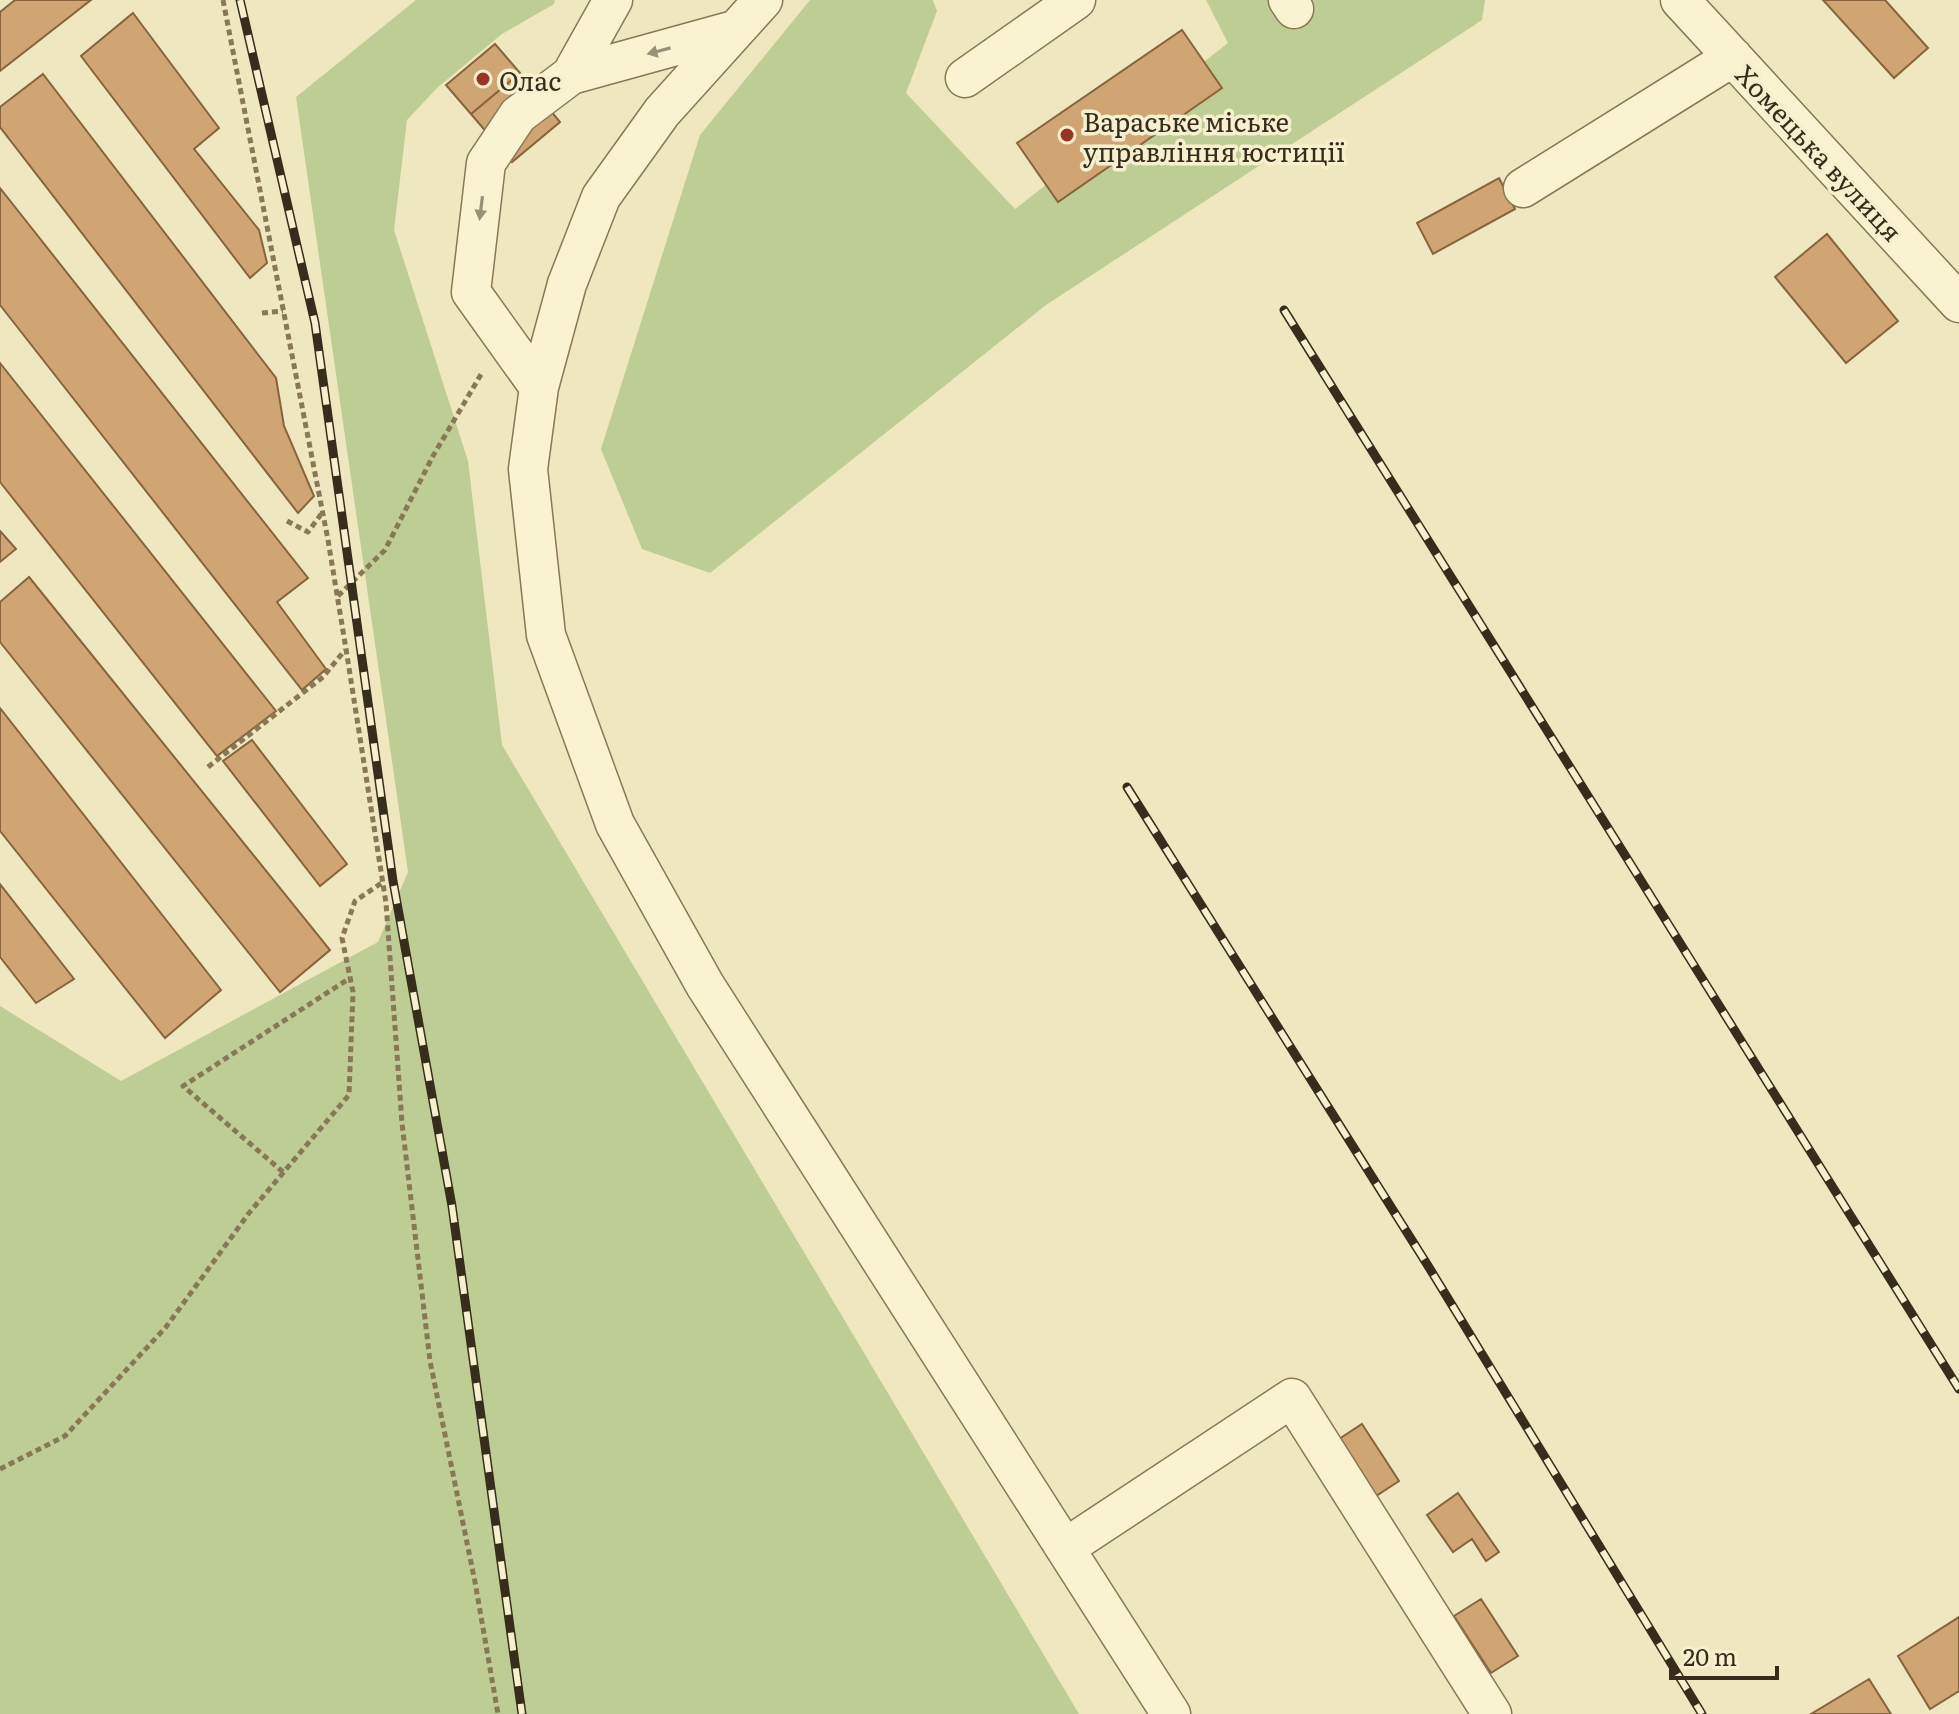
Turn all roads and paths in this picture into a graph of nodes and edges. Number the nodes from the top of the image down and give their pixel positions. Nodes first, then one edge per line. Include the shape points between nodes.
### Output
1 (223, 0) edge
2 (613, 0) edge
3 (763, 0) edge
4 (1076, 0) edge
5 (1680, 0) edge
6 (734, 30) junction
7 (1733, 57) junction
8 (571, 75) junction
9 (965, 78) dead end
10 (1523, 188) dead end
11 (1959, 303) edge
12 (283, 311) junction
13 (262, 313) dead end
14 (503, 337) junction
15 (539, 387) junction
16 (322, 513) junction
17 (287, 521) dead end
18 (337, 597) junction
19 (346, 649) junction
20 (208, 767) dead end
21 (383, 882) junction
22 (350, 978) junction
23 (283, 1173) junction
24 (0, 1469) edge
25 (1065, 1548) junction
26 (498, 1714) edge
27 (1171, 1714) edge
28 (1492, 1714) edge

1 - 12 path
2 - 8 street
3 - 6 street
4 - 9 street
5 - 7 street, Хомецька вулиця
6 -> 8 street
6 - 15 street via 662,112 601,197 567,284
7 - 10 street
7 - 11 street, Хомецька вулиця
8 -> 14 street via 518,115 486,163 471,292
12 - 13 path
12 - 16 path
14 - 15 street
14 - 18 path via 385,550
15 - 25 street via 528,469 546,635 615,824 705,985
16 - 17 path via 308,532
16 - 18 path
18 - 19 path
19 - 20 path via 323,677
19 - 21 path
21 - 22 path via 355,901 342,938
21 - 26 path via 402,1123 430,1361
22 - 23 path via 349,1095
22 - 23 path via 183,1086
23 - 24 path via 166,1327 65,1436
25 - 27 street
25 - 28 street via 1292,1398

